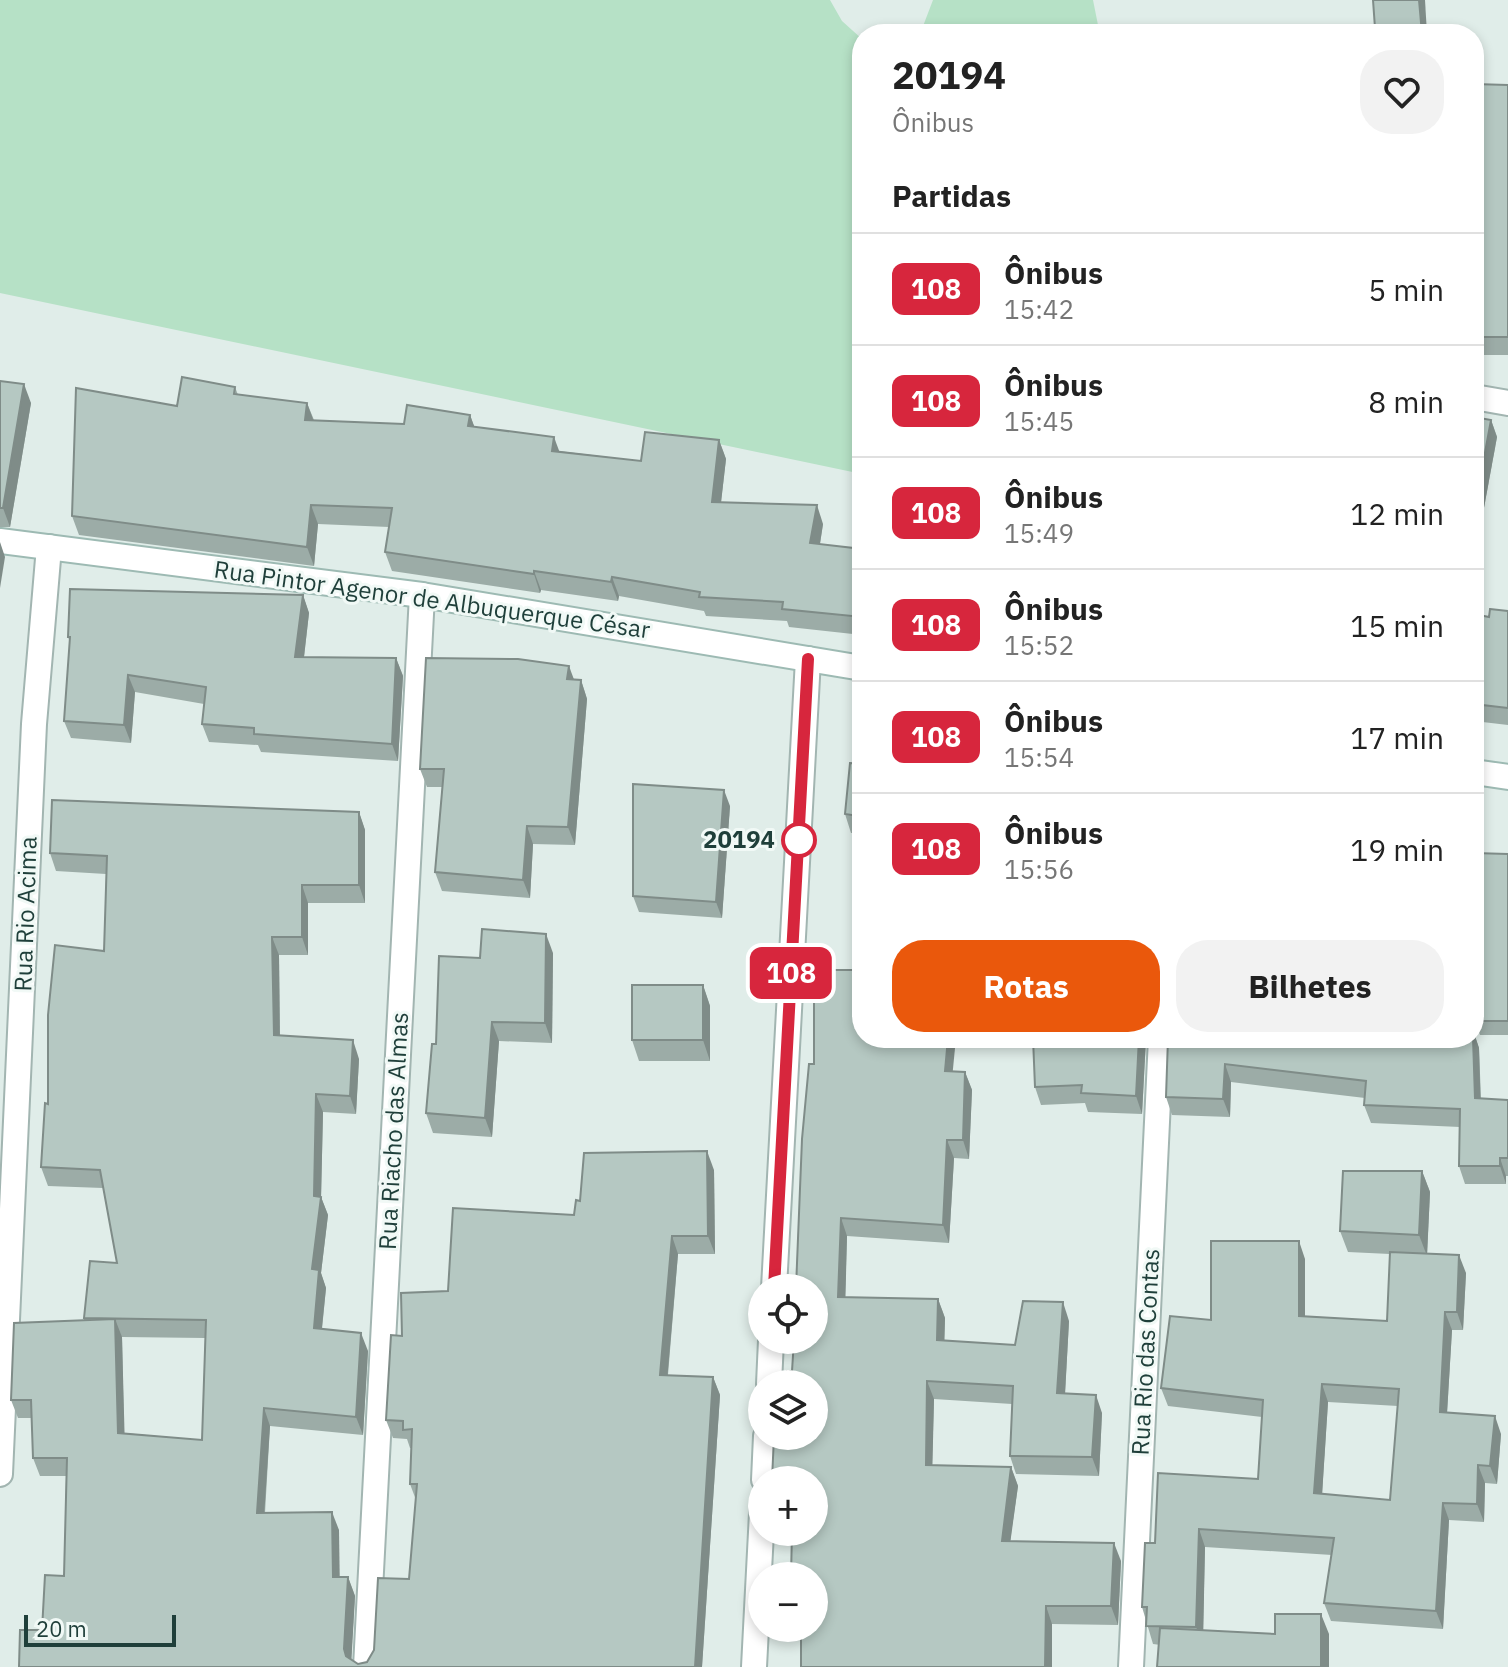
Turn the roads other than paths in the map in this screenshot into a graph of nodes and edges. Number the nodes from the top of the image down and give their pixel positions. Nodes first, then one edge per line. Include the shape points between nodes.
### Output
1 (1484, 399) edge
2 (1508, 403) edge
3 (0, 541) edge
4 (49, 547) junction
5 (422, 595) junction
6 (808, 659) junction
7 (852, 666) edge
8 (1484, 773) edge
9 (1508, 777) edge
10 (1161, 1048) edge
11 (775, 1274) edge
12 (0, 1474) edge
13 (760, 1546) edge
14 (366, 1667) edge
15 (754, 1667) edge
16 (1131, 1667) edge

1 - 2 street
3 - 4 street, Rua Pintor Agenor de Albuquerque César
4 - 5 street, Rua Pintor Agenor de Albuquerque César
4 - 12 street, Rua Rio Acima via 34,724
5 - 6 street, Rua Pintor Agenor de Albuquerque César
5 - 14 street, Rua Riacho das Almas
6 - 7 street, Rua Pintor Agenor de Albuquerque César
6 - 11 street
8 - 9 street
10 - 16 street, Rua Rio das Contas
13 - 15 street

